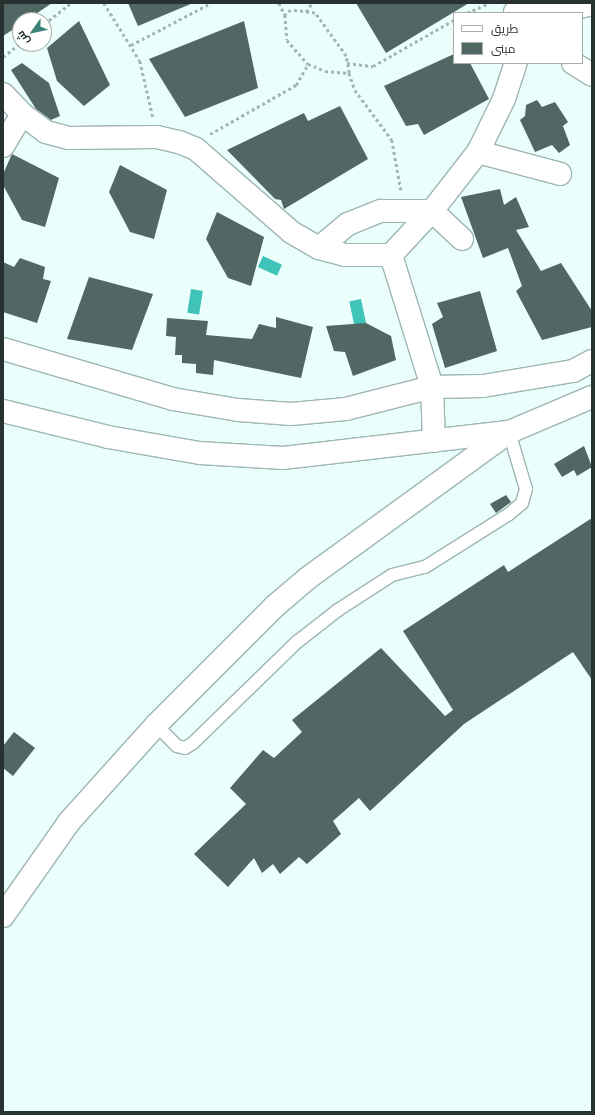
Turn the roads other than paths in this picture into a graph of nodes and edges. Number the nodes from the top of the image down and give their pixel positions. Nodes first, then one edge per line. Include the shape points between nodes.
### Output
1 (592, 4) edge
2 (514, 9) edge
3 (516, 64) edge
4 (575, 64) edge
5 (592, 75) edge
6 (3, 94) edge
7 (22, 114) junction
8 (3, 146) edge
9 (478, 152) junction
10 (560, 174) dead end
11 (432, 211) junction
12 (462, 239) dead end
13 (319, 248) junction
14 (391, 254) junction
15 (3, 349) edge
16 (592, 361) edge
17 (432, 387) junction
18 (592, 397) edge
19 (3, 411) edge
20 (509, 432) junction
21 (434, 441) junction
22 (156, 725) junction
23 (3, 916) edge

1 - 2 street via 560,11
3 - 9 street via 504,99
4 - 5 street
6 - 7 street
7 - 8 street
7 - 13 street via 46,132 68,138 157,137 196,149 291,232
9 - 10 street
9 - 11 street
11 - 12 street
11 - 13 street via 381,211 363,216 348,224
11 - 14 street
13 - 14 street via 345,255
14 - 17 street
15 - 17 street via 173,399 238,410 291,414 346,409
16 - 17 street via 573,371 483,386
17 - 21 street
18 - 20 street
19 - 21 street via 108,438 200,453 283,458
20 - 21 street
20 - 22 street via 308,578 239,641
20 - 22 lane via 526,488 522,502 509,514 425,567 392,575 338,610 297,642 194,744 185,748 177,746
22 - 23 street via 68,822

